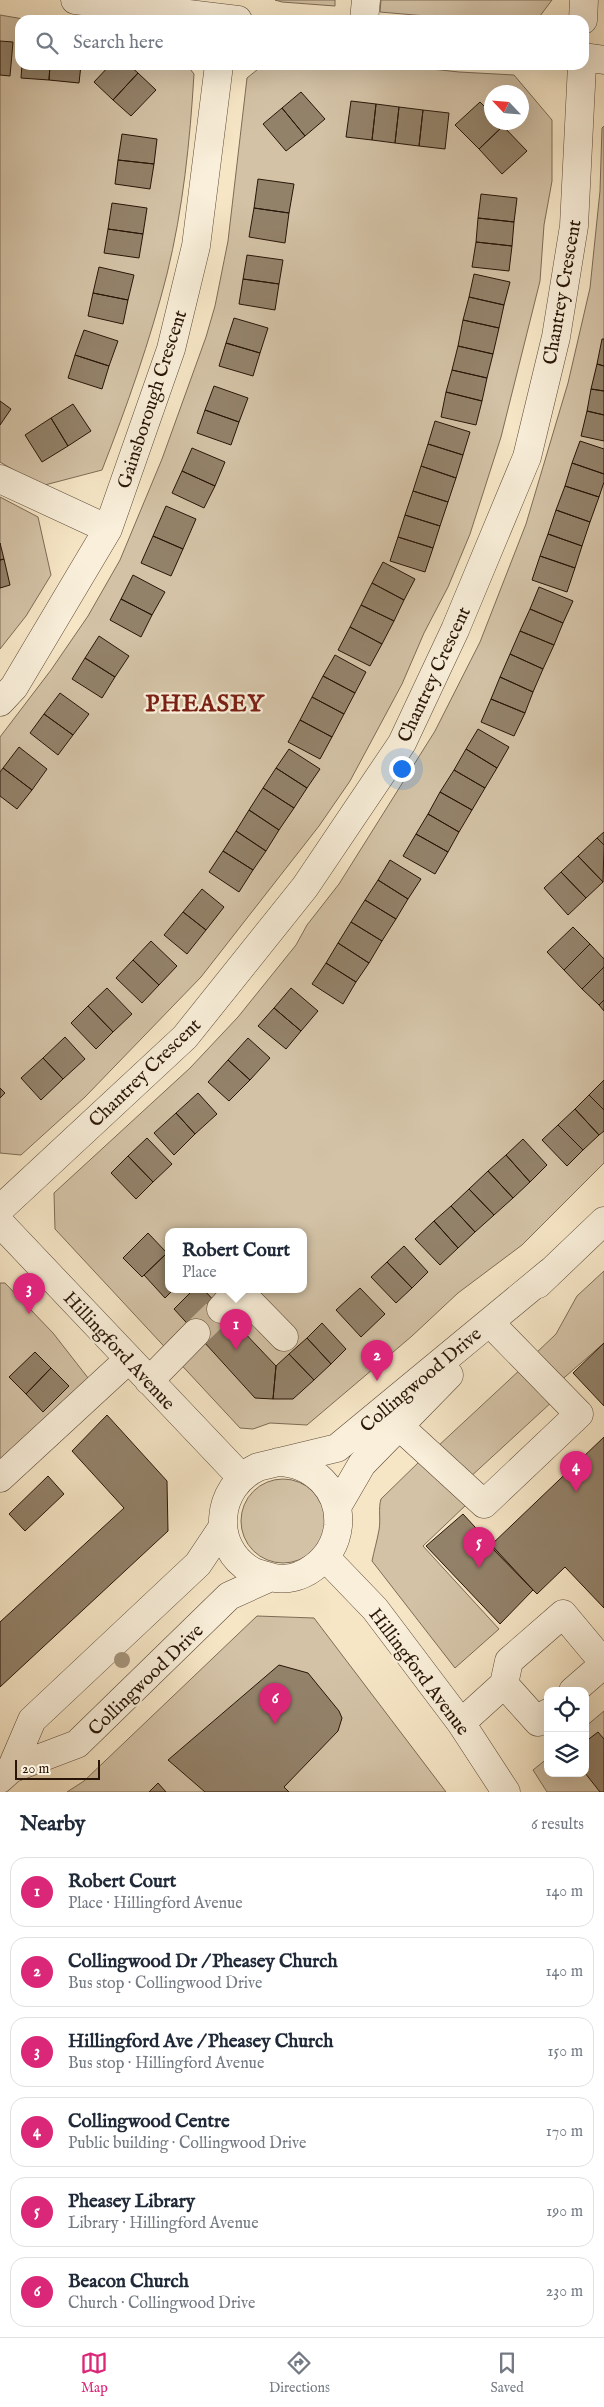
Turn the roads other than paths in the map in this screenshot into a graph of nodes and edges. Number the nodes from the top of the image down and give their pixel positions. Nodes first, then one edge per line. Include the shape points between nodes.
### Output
1 (75, 0) edge
2 (366, 0) edge
3 (584, 0) edge
4 (227, 15) edge
5 (364, 15) edge
6 (583, 15) edge
7 (589, 58) edge
8 (604, 60) edge
9 (218, 70) edge
10 (582, 70) edge
11 (0, 479) edge
12 (108, 529) junction
13 (0, 702) edge
14 (0, 1209) edge
15 (604, 1221) edge
16 (0, 1223) edge
17 (550, 1272) junction
18 (235, 1293) edge
19 (241, 1293) edge
20 (221, 1308) tunnel mouth
21 (495, 1328) junction
22 (196, 1333) tunnel mouth
23 (284, 1337) dead end
24 (129, 1359) junction
25 (149, 1381) junction
26 (400, 1426) junction
27 (278, 1462) junction
28 (0, 1478) edge
29 (241, 1478) junction
30 (337, 1507) junction
31 (222, 1528) junction
32 (326, 1558) junction
33 (271, 1577) junction
34 (604, 1663) edge
35 (504, 1684) junction
36 (577, 1687) edge
37 (544, 1717) edge
38 (462, 1723) junction
39 (5, 1774) edge
40 (506, 1792) edge

1 - 4 street
2 - 5 street
3 - 6 street
7 - 8 street
9 - 12 street, Gainsborough Crescent via 196,246 171,348
10 - 14 street, Chantrey Crescent via 574,226 556,337 527,457 455,630 402,743 305,887 185,1037
11 - 12 street
12 - 13 street, Gainsborough Crescent via 14,688
15 - 17 street, Collingwood Drive
16 - 24 street, Hillingford Avenue
17 - 21 street, Collingwood Drive
17 - 27 street, Collingwood Drive via 337,1448
18 - 20 street
19 - 23 street
21 - 26 street, Collingwood Drive
21 - 26 street via 579,1414 484,1504
22 - 25 street
24 - 25 street, Hillingford Avenue
24 - 28 street
25 - 29 street, Hillingford Avenue
26 - 30 street, Collingwood Drive via 362,1464
27 - 29 street, Collingwood Drive via 258,1467
27 - 30 street, Collingwood Drive via 295,1464 311,1471 326,1484
29 - 31 street, Collingwood Drive via 224,1504
30 - 32 street, Collingwood Drive via 337,1532
31 - 33 street, Collingwood Drive via 236,1558 252,1571
31 - 39 street, Collingwood Drive via 198,1564 32,1720
32 - 33 street, Collingwood Drive via 298,1575
32 - 38 street, Hillingford Avenue via 375,1609
33 - 39 street, Collingwood Drive via 229,1596 77,1744
34 - 35 street via 563,1614 509,1661
34 - 36 street
35 - 37 street via 538,1722
35 - 38 street
38 - 40 street, Hillingford Avenue

